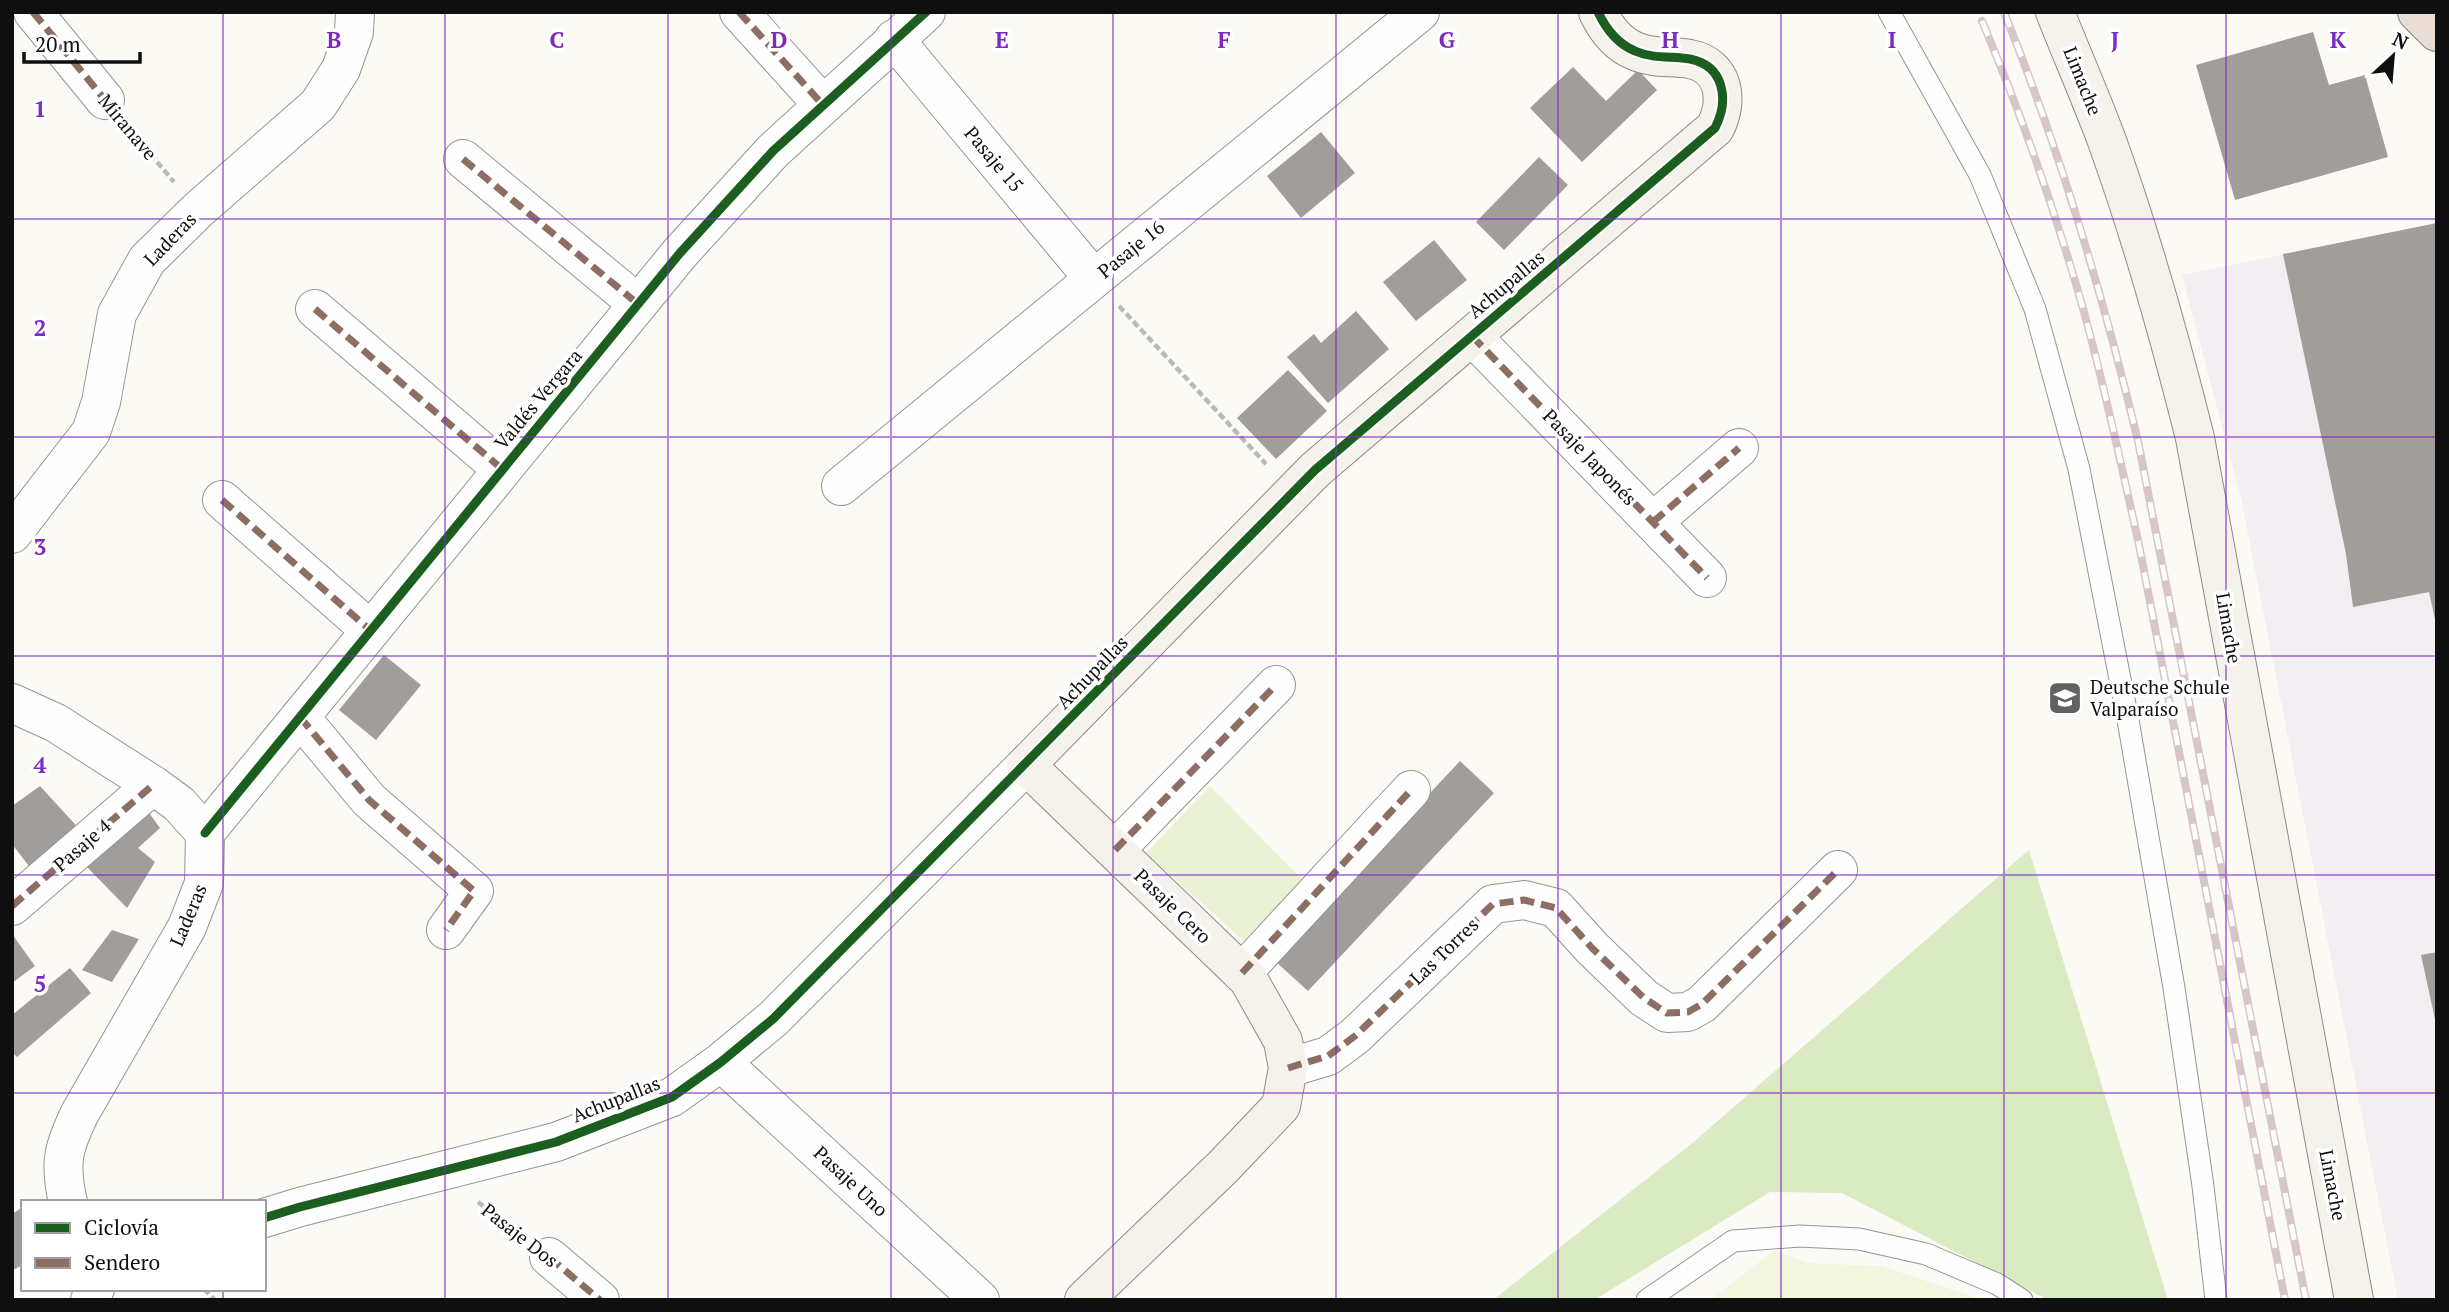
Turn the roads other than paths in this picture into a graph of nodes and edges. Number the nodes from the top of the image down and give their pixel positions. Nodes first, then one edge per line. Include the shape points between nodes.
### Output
1 (33, 12) edge
2 (355, 12) edge
3 (739, 12) edge
4 (926, 12) edge
5 (1420, 12) edge
6 (1598, 12) edge
7 (1889, 12) edge
8 (2055, 12) edge
9 (2417, 12) edge
10 (2437, 32) edge
11 (894, 38) junction
12 (105, 100) road end
13 (823, 105) junction
14 (463, 159) dead end
15 (1094, 279) junction
16 (638, 304) junction
17 (315, 309) dead end
18 (1472, 335) junction
19 (1739, 448) dead end
20 (502, 469) junction
21 (841, 486) dead end
22 (222, 500) dead end
23 (1653, 522) junction
24 (12, 534) edge
25 (1707, 579) dead end
26 (370, 630) junction
27 (1276, 685) dead end
28 (12, 703) edge
29 (300, 717) junction
30 (1026, 765) junction
31 (153, 785) junction
32 (1411, 790) dead end
33 (205, 833) junction
34 (1115, 850) junction
35 (1838, 870) dead end
36 (12, 906) edge
37 (446, 930) dead end
38 (1242, 973) junction
39 (721, 1062) junction
40 (1288, 1068) junction
41 (68, 1200) edge
42 (266, 1217) edge
43 (549, 1257) road end
44 (600, 1300) edge
45 (980, 1300) edge
46 (1084, 1300) edge
47 (1647, 1300) edge
48 (2022, 1300) edge
49 (2216, 1300) edge
50 (2354, 1300) edge

1 - 12 street, Miranave
2 - 24 street, Laderas via 354,32 341,69 318,105 147,260 117,314 91,432
3 - 13 street
4 - 11 street, Valdés Vergara
5 - 15 street, Pasaje 16
6 - 18 street, Achupallas via 1617,40 1636,51 1705,65 1722,87 1722,116 1704,138
7 - 49 lane via 1980,176 2035,309 2079,469 2175,988
8 - 50 street, Limache via 2132,213 2195,438
9 - 10 highway
11 - 13 street, Valdés Vergara
11 - 15 street, Pasaje 15
13 - 16 street, Valdés Vergara via 773,151
14 - 16 street
15 - 21 street, Pasaje 16
16 - 20 street, Valdés Vergara
17 - 20 street, Valdés Vergara
18 - 23 street, Pasaje Japonés
18 - 30 street, Achupallas via 1315,470
19 - 23 street
20 - 26 street, Valdés Vergara
22 - 26 street
23 - 25 street, Pasaje Japonés
26 - 29 street, Valdés Vergara
27 - 34 street
28 - 31 street via 56,723
29 - 33 street, Valdés Vergara
29 - 37 street via 369,800 474,891
30 - 34 street, Pasaje Cero
30 - 39 street, Achupallas via 773,1020
31 - 33 street via 179,804
31 - 36 street, Pasaje 4
32 - 38 street
33 - 41 street, Laderas via 204,883 187,927 65,1144 62,1177
34 - 38 street, Pasaje Cero
35 - 40 street, Las Torres via 1702,1004 1688,1012 1667,1013 1644,998 1556,908 1524,900 1493,904 1355,1036 1328,1056
38 - 40 street, Pasaje Cero via 1283,1041
39 - 42 street, Achupallas via 672,1097 556,1142
39 - 45 street, Pasaje Uno
40 - 46 street via 1281,1106
43 - 44 street, Pasaje Dos
47 - 48 lane via 1733,1241 1800,1236 1859,1239 1926,1254 1997,1284

